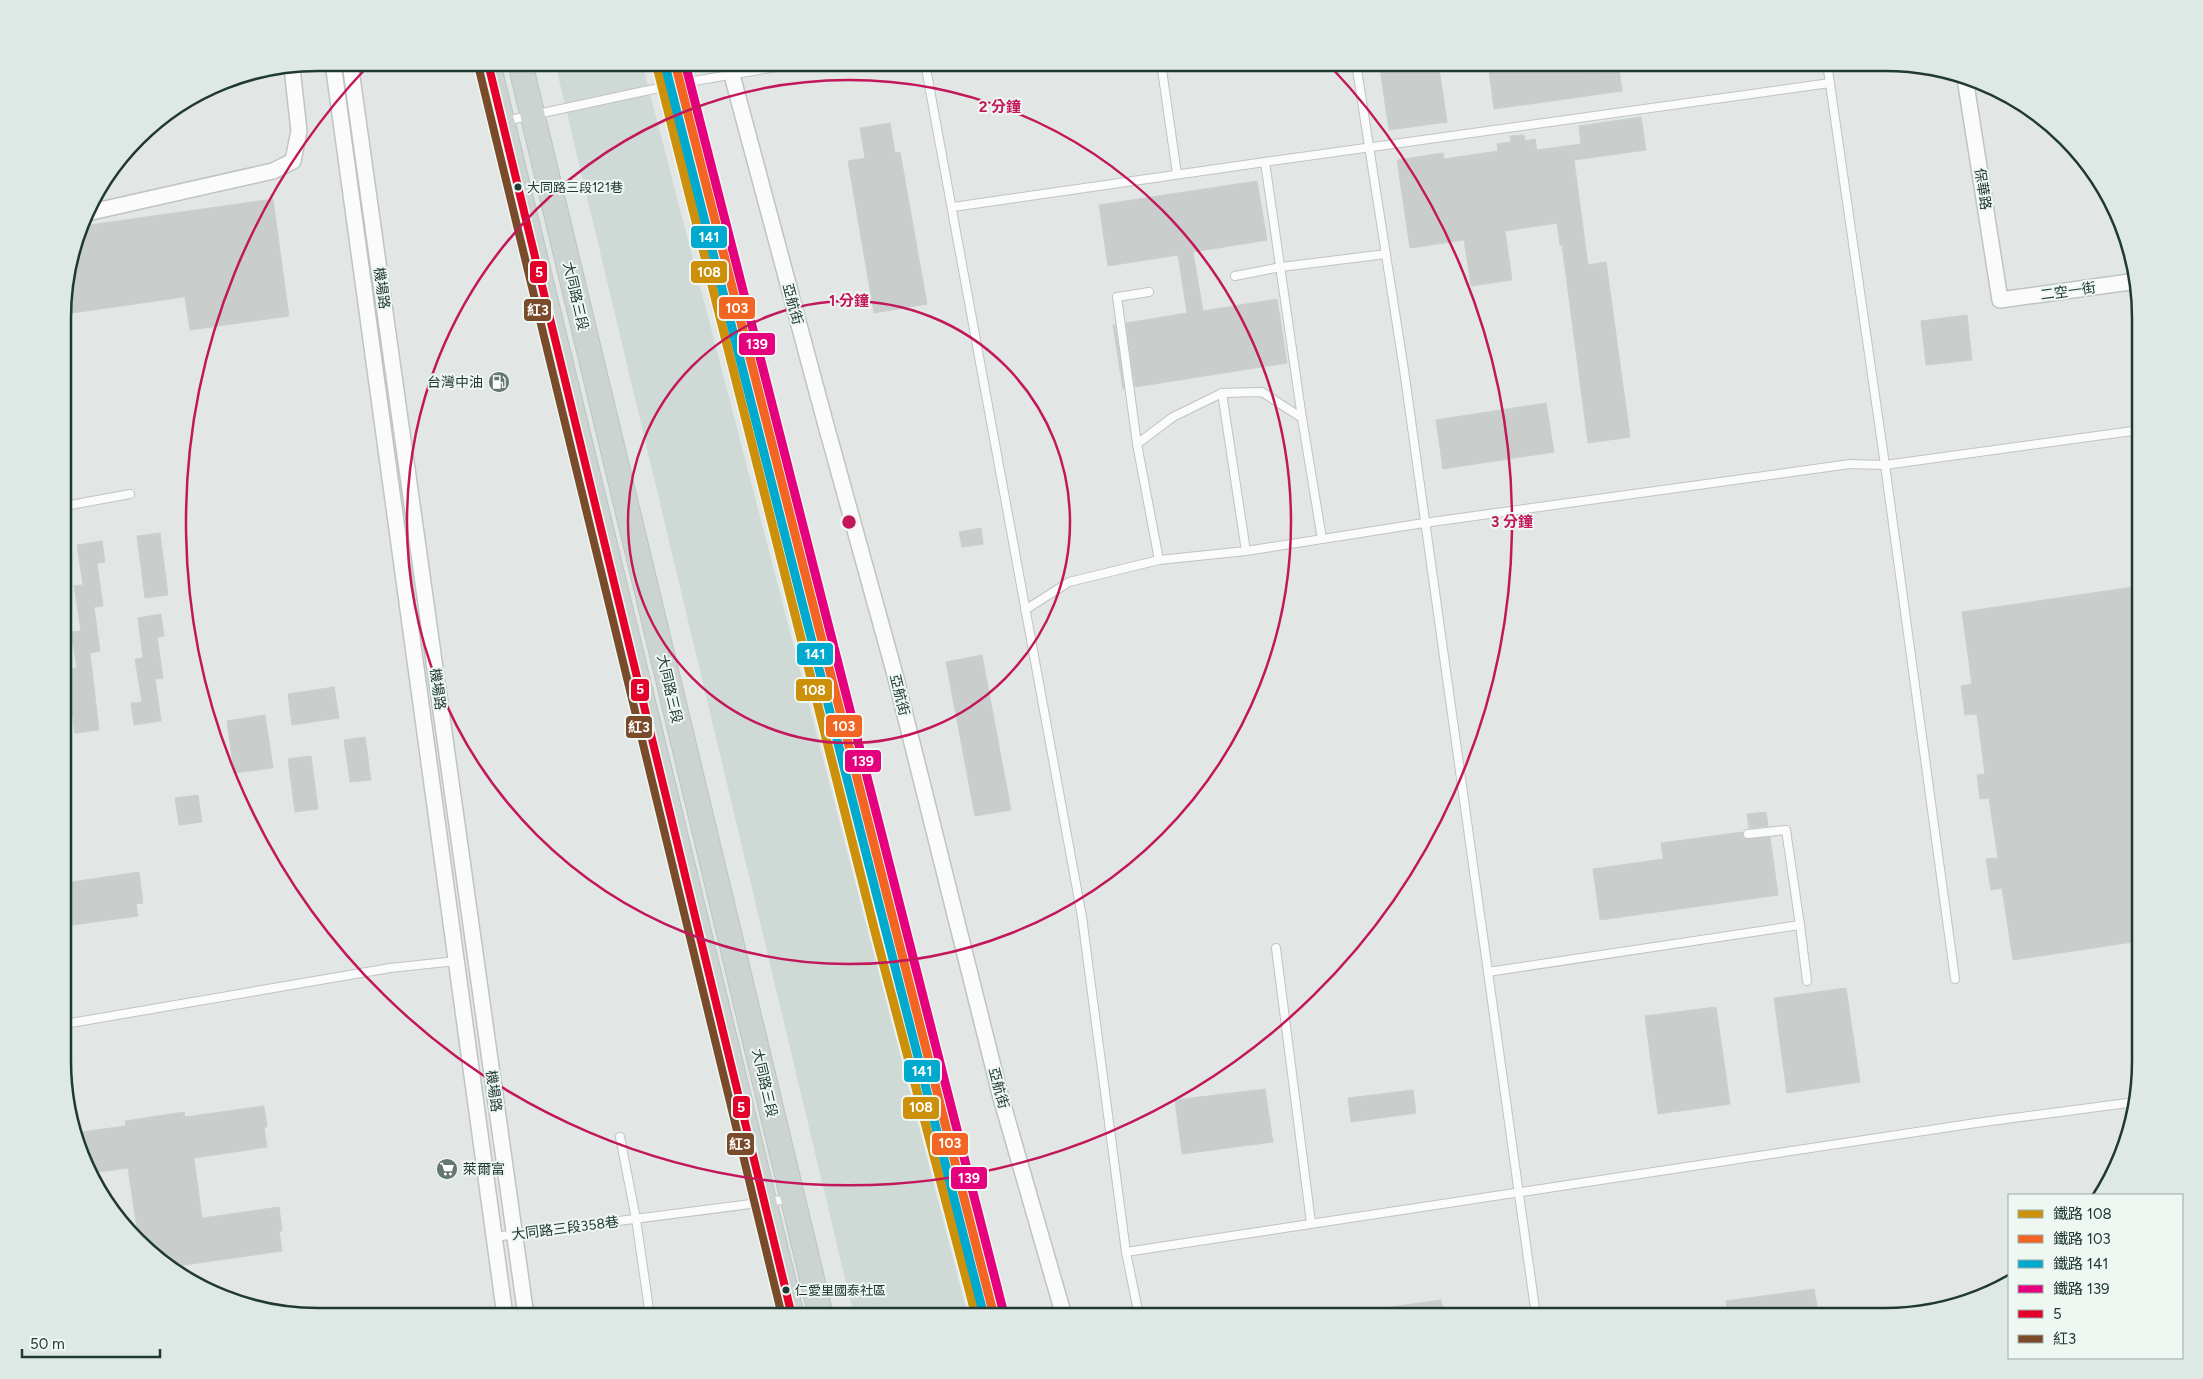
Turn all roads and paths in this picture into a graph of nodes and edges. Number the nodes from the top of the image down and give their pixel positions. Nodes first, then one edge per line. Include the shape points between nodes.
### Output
1 (334, 71) edge
2 (351, 71) edge
3 (490, 71) edge
4 (522, 71) edge
5 (753, 71) edge
6 (927, 71) edge
7 (1162, 71) edge
8 (1357, 71) edge
9 (1828, 71) edge
10 (293, 73) edge
11 (732, 75) junction
12 (1830, 83) junction
13 (1966, 85) edge
14 (532, 115) junction
15 (502, 122) junction
16 (1370, 147) junction
17 (1265, 162) junction
18 (1178, 174) junction
19 (953, 207) junction
20 (96, 211) edge
21 (1386, 254) junction
22 (1281, 267) junction
23 (1235, 276) dead end
24 (2129, 282) edge
25 (1149, 292) dead end
26 (2000, 300) joint
27 (1222, 393) junction
28 (1302, 418) junction
29 (2132, 431) edge
30 (1137, 444) junction
31 (1885, 465) junction
32 (130, 494) dead end
33 (71, 505) edge
34 (1424, 523) junction
35 (1322, 538) junction
36 (1246, 551) junction
37 (1159, 560) junction
38 (1025, 610) junction
39 (1748, 834) dead end
40 (1800, 924) junction
41 (1276, 948) dead end
42 (456, 961) junction
43 (1488, 972) junction
44 (1955, 979) dead end
45 (1807, 981) dead end
46 (71, 1023) edge
47 (2128, 1103) edge
48 (620, 1137) dead end
49 (1518, 1194) junction
50 (792, 1199) junction
51 (764, 1202) junction
52 (636, 1219) junction
53 (1311, 1223) junction
54 (514, 1234) junction
55 (494, 1237) junction
56 (1126, 1252) junction
57 (504, 1308) edge
58 (525, 1308) edge
59 (649, 1308) edge
60 (790, 1308) edge
61 (819, 1308) edge
62 (1062, 1308) edge
63 (1137, 1308) edge
64 (1535, 1308) edge

1 - 42 street, 機場路
2 - 54 street, 機場路
3 - 15 main road, 大同路三段
4 - 14 main road, 大同路三段
5 - 11 lane
6 - 19 lane
7 - 18 lane
8 - 16 lane
9 - 12 lane
10 - 20 street via 299,131 293,161 273,171
11 - 14 lane
11 - 62 street, 亞航街 via 894,671 1002,1098
12 - 16 lane
12 - 31 lane
13 - 26 street, 保華路
14 - 15 lane
14 - 50 main road, 大同路三段
15 - 51 main road, 大同路三段
16 - 17 lane
16 - 21 lane
17 - 18 lane
17 - 22 lane
18 - 19 lane
19 - 38 lane
21 - 22 lane
21 - 34 lane
22 - 23 lane
22 - 28 lane
24 - 26 street, 二空一街
25 - 30 lane via 1117,297
27 - 28 lane via 1262,392
27 - 30 lane via 1173,417
27 - 36 lane
28 - 35 lane
29 - 31 lane
30 - 37 lane
31 - 34 lane via 1850,464
31 - 44 lane
32 - 33 lane
34 - 35 lane
34 - 43 lane
35 - 36 lane
36 - 37 lane
37 - 38 lane via 1069,582
38 - 56 lane via 1082,917
39 - 40 lane via 1786,830
40 - 43 lane
40 - 45 lane
41 - 53 lane
42 - 46 lane via 390,968
42 - 55 street, 機場路
43 - 49 lane
47 - 49 lane via 1976,1123
48 - 52 lane, 大同路三段358巷
49 - 53 lane
49 - 64 lane
50 - 51 lane, 大同路三段358巷
50 - 61 main road, 大同路三段
51 - 52 lane, 大同路三段358巷
51 - 60 main road, 大同路三段
52 - 54 lane, 大同路三段358巷
52 - 59 lane, 大同路三段358巷
53 - 56 lane
54 - 55 lane, 大同路三段358巷
54 - 58 street, 機場路
55 - 57 street, 機場路
56 - 63 lane

